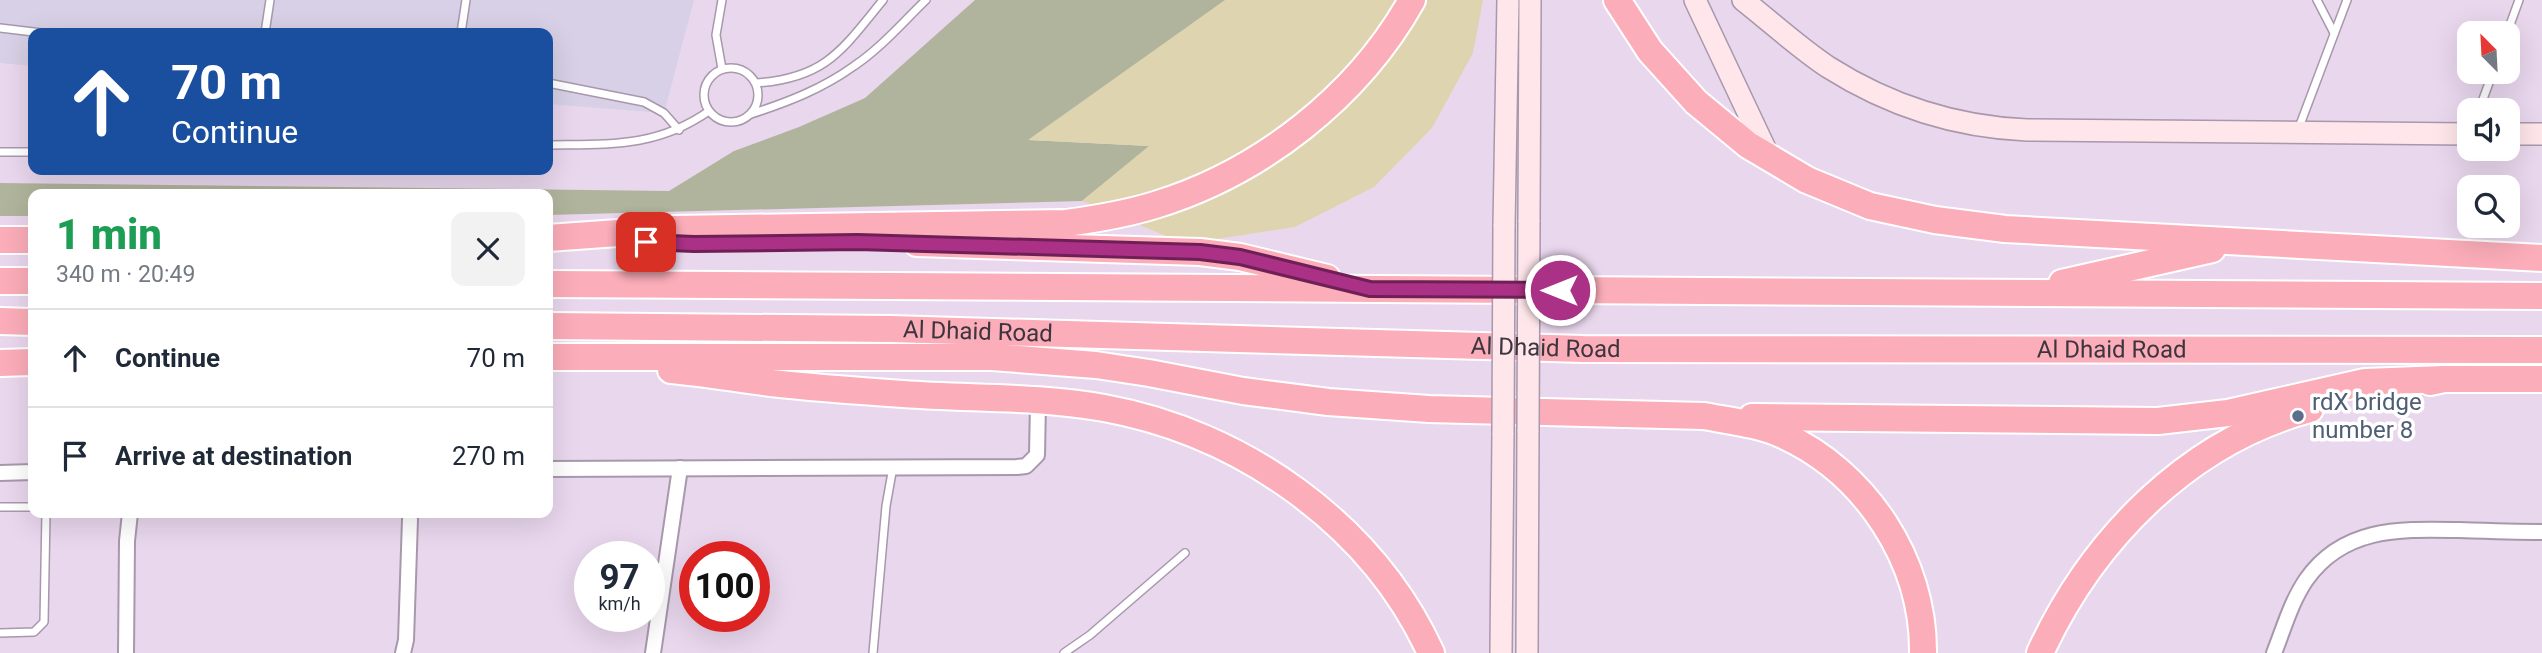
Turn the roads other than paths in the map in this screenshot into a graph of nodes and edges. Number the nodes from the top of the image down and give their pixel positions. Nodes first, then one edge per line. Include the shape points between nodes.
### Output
1 (270, 0) edge
2 (466, 0) edge
3 (722, 0) edge
4 (883, 0) edge
5 (926, 0) edge
6 (1412, 0) edge
7 (1507, 0) edge
8 (1530, 0) edge
9 (1617, 0) edge
10 (1695, 0) edge
11 (1743, 0) edge
12 (2317, 0) edge
13 (2347, 0) edge
14 (2519, 0) edge
15 (2511, 21) edge
16 (0, 27) edge
17 (266, 28) edge
18 (462, 28) edge
19 (28, 31) edge
20 (2334, 33) junction
21 (722, 69) junction
22 (756, 83) junction
23 (553, 84) edge
24 (709, 111) junction
25 (751, 114) junction
26 (679, 130) junction
27 (2296, 134) junction
28 (2457, 134) edge
29 (2520, 134) edge
30 (2542, 134) edge
31 (553, 145) edge
32 (0, 152) edge
33 (28, 152) edge
34 (1769, 157) junction
35 (560, 238) edge
36 (0, 240) edge
37 (28, 240) edge
38 (2248, 242) junction
39 (2542, 258) edge
40 (0, 281) edge
41 (28, 281) edge
42 (553, 284) edge
43 (1370, 289) junction
44 (2022, 293) junction
45 (2542, 296) edge
46 (0, 321) edge
47 (28, 322) edge
48 (553, 326) edge
49 (2542, 350) edge
50 (553, 358) edge
51 (553, 359) edge
52 (0, 362) edge
53 (28, 362) edge
54 (2444, 379) junction
55 (2542, 379) edge
56 (1038, 402) junction
57 (1704, 416) junction
58 (893, 467) junction
59 (680, 468) junction
60 (553, 469) edge
61 (0, 472) edge
62 (28, 472) edge
63 (0, 507) edge
64 (28, 507) edge
65 (46, 518) edge
66 (129, 518) edge
67 (410, 519) dead end
68 (2542, 532) edge
69 (1185, 553) dead end
70 (0, 633) edge
71 (126, 653) edge
72 (403, 653) edge
73 (653, 653) edge
74 (873, 653) edge
75 (1065, 653) edge
76 (1431, 653) edge
77 (1501, 653) edge
78 (1527, 653) edge
79 (1923, 653) edge
80 (2040, 653) edge
81 (2274, 653) edge

1 - 17 lane
2 - 18 lane
3 - 21 lane via 716,35
4 - 22 lane via 848,43 818,68 783,82
5 - 25 lane via 857,65 797,98
6 - 35 highway via 1348,86 1314,117 1239,169 1155,205 1066,223 674,229
7 - 77 main road, bridge
8 - 78 main road, bridge
9 - 34 highway via 1650,51 1696,102
10 - 34 main road
11 - 27 main road via 1850,80 1950,120 1998,129
12 - 20 lane
13 - 20 lane
14 - 15 lane
16 - 19 lane
20 - 27 lane
21 - 22 lane via 741,70
21 - 24 lane via 713,74 704,90
22 - 25 lane via 757,104
23 - 26 lane via 644,102 664,113
24 - 25 lane via 716,118 734,122
24 - 26 lane
26 - 31 lane via 646,141
27 - 28 main road
29 - 30 main road
32 - 33 lane
34 - 38 highway via 1807,180 1870,206 1935,220 2005,229
35 - 43 highway via 1200,252 1240,257
36 - 37 highway
38 - 39 highway
38 - 44 highway
40 - 41 highway
42 - 43 highway, Al Dhaid Road
43 - 44 highway, Al Dhaid Road
44 - 45 highway, Al Dhaid Road
46 - 47 highway
48 - 49 highway, Al Dhaid Road via 891,328 1583,349
50 - 57 highway via 992,357 1110,367 1328,402 1441,410
51 - 56 highway via 801,386
52 - 53 highway
54 - 55 highway
54 - 57 highway via 2365,382 2228,413 2158,421
54 - 80 highway via 2298,413 2210,454 2133,514 2101,550 2073,590
56 - 58 street via 1039,447 1026,466
56 - 76 highway via 1102,407 1178,427 1215,442 1283,481 1318,508 1379,571
57 - 79 highway via 1781,434 1842,473 1867,499 1906,562 1917,598
58 - 59 street
58 - 74 lane
59 - 60 street
59 - 73 street
61 - 62 street
63 - 64 lane
65 - 70 lane via 44,622 34,632
66 - 71 street
67 - 72 street
68 - 81 street via 2409,529 2363,537 2323,561 2308,578 2295,598
69 - 75 lane

